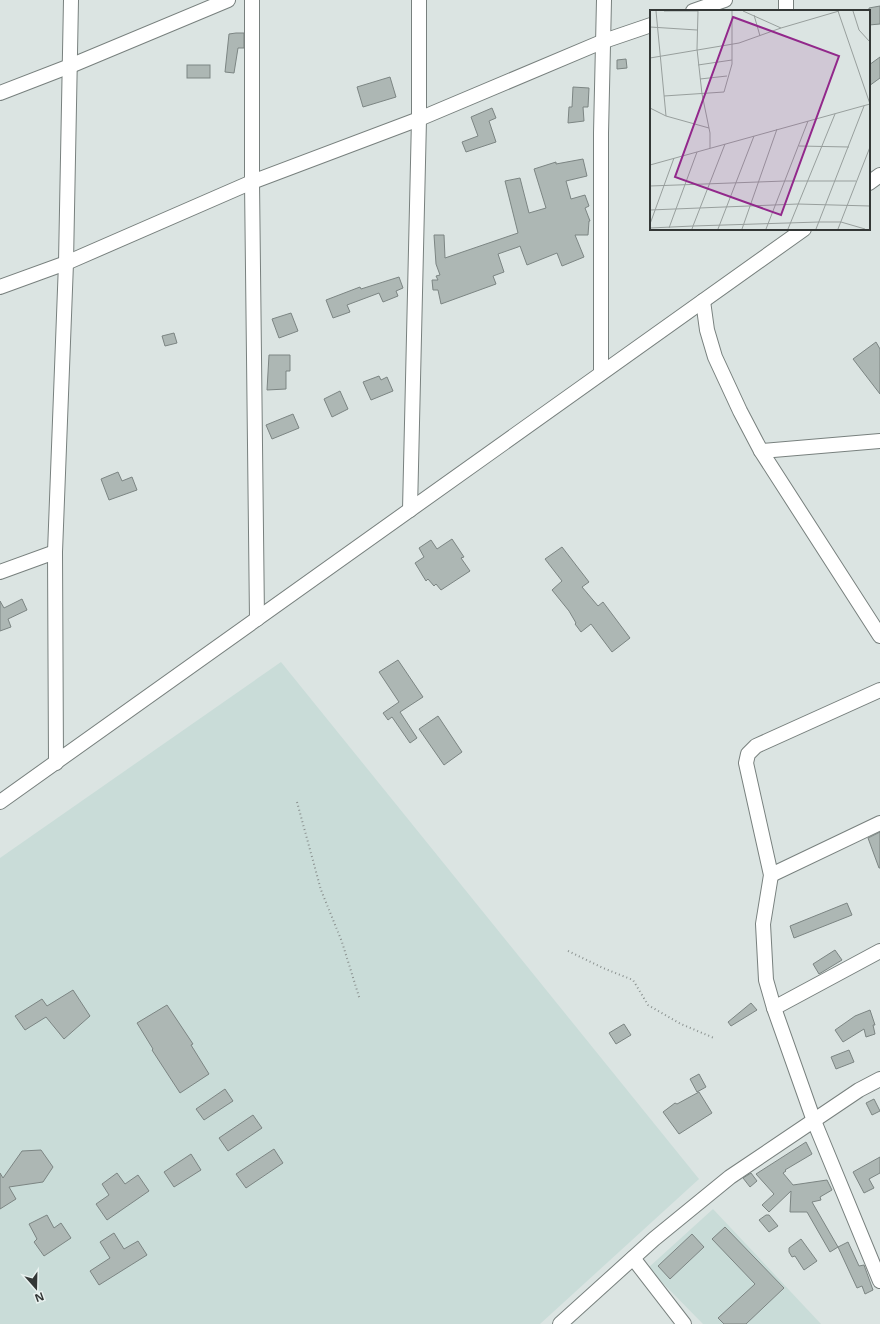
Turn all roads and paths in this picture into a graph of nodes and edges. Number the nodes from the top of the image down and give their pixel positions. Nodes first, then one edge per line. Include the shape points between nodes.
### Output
1 (71, 0) edge
2 (228, 0) edge
3 (252, 0) edge
4 (419, 0) edge
5 (604, 0) edge
6 (725, 0) edge
7 (696, 10) edge
8 (650, 25) edge
9 (604, 41) junction
10 (70, 66) junction
11 (0, 93) edge
12 (420, 118) junction
13 (880, 175) edge
14 (252, 182) junction
15 (870, 182) edge
16 (801, 230) edge
17 (789, 234) edge
18 (66, 263) junction
19 (0, 287) edge
20 (703, 300) junction
21 (601, 373) junction
22 (880, 441) edge
23 (760, 451) junction
24 (410, 510) junction
25 (55, 552) junction
26 (0, 572) edge
27 (257, 619) junction
28 (880, 636) edge
29 (880, 690) edge
30 (56, 763) junction
31 (0, 802) edge
32 (298, 802) dead end
33 (880, 823) edge
34 (771, 875) junction
35 (568, 951) dead end
36 (880, 951) edge
37 (360, 1000) dead end
38 (774, 1008) junction
39 (714, 1038) dead end
40 (880, 1079) edge
41 (814, 1121) junction
42 (633, 1258) junction
43 (880, 1281) edge
44 (560, 1324) edge
45 (684, 1324) edge

1 - 10 street
2 - 10 street
3 - 14 street
4 - 12 street
5 - 9 street
6 - 7 street
8 - 9 street
9 - 12 street
9 - 21 street via 601,132
10 - 11 street
10 - 18 street
12 - 14 street
12 - 24 street
13 - 15 street
14 - 18 street
14 - 27 street
16 - 17 street
17 - 20 street
18 - 19 street
18 - 25 street
20 - 21 street
20 - 23 street via 707,330 715,357
21 - 24 street
22 - 23 street
23 - 28 street
24 - 27 street
25 - 26 street
25 - 30 street
27 - 30 street
29 - 34 street via 756,746 748,754 746,763
30 - 31 street
32 - 37 path via 321,890 342,942
33 - 34 street
34 - 38 street via 763,924 766,980
35 - 39 path via 633,980 648,1005
36 - 38 street
38 - 41 street
40 - 41 street
41 - 42 street via 730,1177
41 - 43 street
42 - 44 street
42 - 45 street

